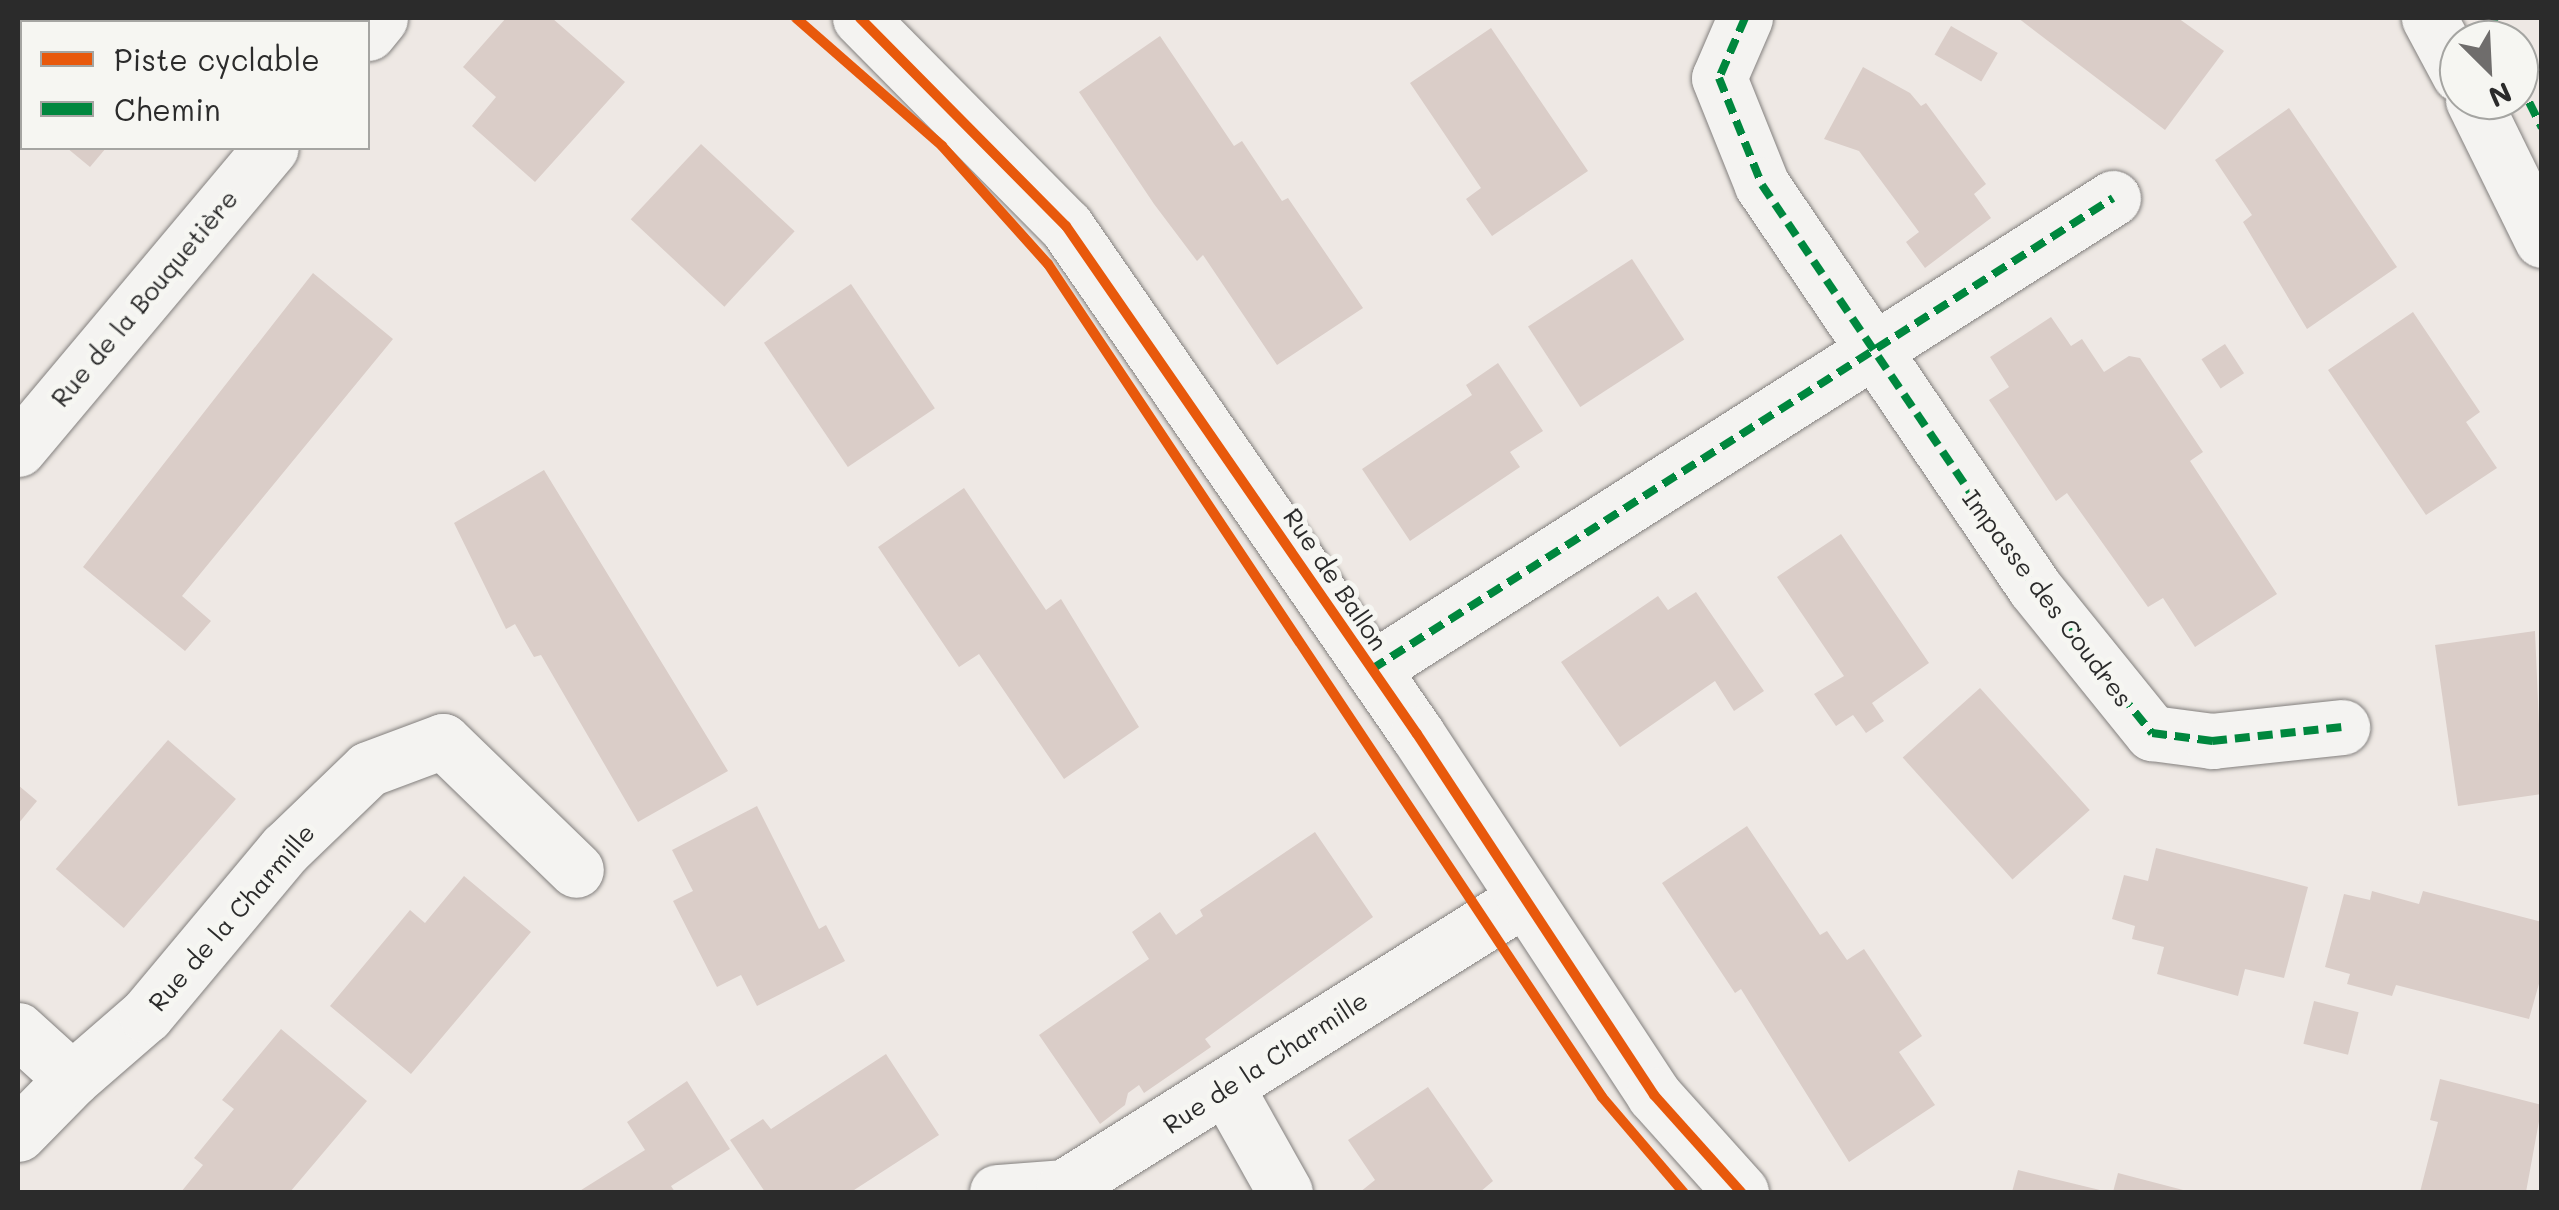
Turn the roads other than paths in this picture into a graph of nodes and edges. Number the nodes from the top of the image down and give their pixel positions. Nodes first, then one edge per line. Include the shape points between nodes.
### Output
1 (860, 18) edge
2 (1744, 18) edge
3 (2483, 120) edge
4 (269, 150) edge
5 (2114, 198) dead end
6 (2542, 240) edge
7 (1871, 354) junction
8 (18, 449) edge
9 (1372, 669) junction
10 (2342, 727) dead end
11 (576, 870) dead end
12 (1522, 900) junction
13 (18, 1030) edge
14 (72, 1078) junction
15 (1226, 1087) junction
16 (18, 1134) edge
17 (997, 1192) edge
18 (1285, 1192) edge
19 (1741, 1192) edge

1 - 9 street, Rue de Ballon via 1066,226
2 - 7 street, Impasse des Coudres via 1719,78 1762,185
3 - 6 street
4 - 8 street, Rue de la Bouquetière
5 - 7 street
7 - 9 street
7 - 10 street, Impasse des Coudres via 2034,587 2152,732 2212,741
9 - 12 street, Rue de Ballon
11 - 14 street, Rue de la Charmille via 443,742 368,770 285,848 146,1015
12 - 15 street, Rue de la Charmille
12 - 19 street, Rue de Ballon via 1654,1095
13 - 14 street
14 - 16 street, Rue de la Charmille
15 - 17 street, Rue de la Charmille via 1064,1188
15 - 18 street

